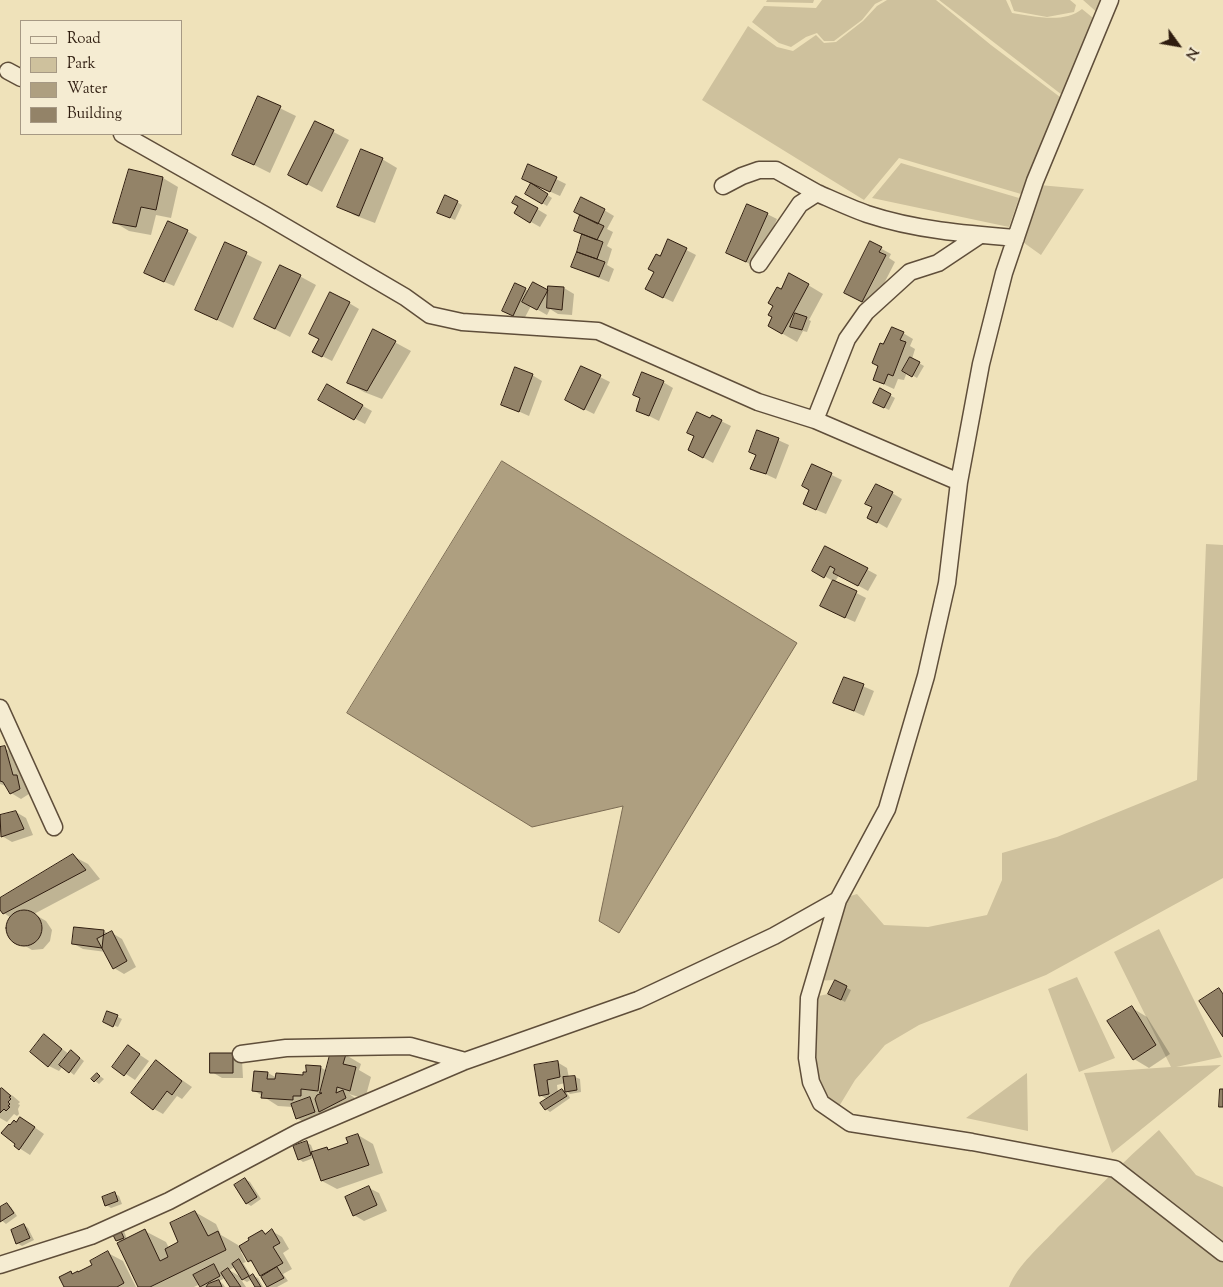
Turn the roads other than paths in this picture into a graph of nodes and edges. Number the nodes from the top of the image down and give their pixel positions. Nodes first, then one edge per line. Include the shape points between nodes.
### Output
1 (1110, 0) edge
2 (124, 135) edge
3 (723, 186) dead end
4 (817, 193) junction
5 (980, 235) junction
6 (1016, 238) junction
7 (759, 264) dead end
8 (815, 420) junction
9 (959, 482) junction
10 (0, 708) edge
11 (54, 828) dead end
12 (838, 900) junction
13 (241, 1054) dead end
14 (465, 1061) junction
15 (1223, 1253) edge
16 (0, 1265) edge

1 - 6 street via 1035,181
2 - 8 street via 405,297 430,315 462,322 598,331 758,402
3 - 4 street via 760,170 776,170
4 - 5 street via 867,214 916,227
4 - 7 street via 800,204
5 - 6 street
5 - 8 street via 938,263 910,272 866,312 847,339
6 - 9 street via 981,364
8 - 9 street
9 - 12 street via 947,583 926,676 888,809
10 - 11 street
12 - 14 street via 774,936 638,1000
12 - 15 street via 809,998 807,1058 811,1082 821,1103 850,1123 1115,1169
13 - 14 street via 286,1048 410,1046
14 - 16 street via 299,1132 169,1201 91,1236

